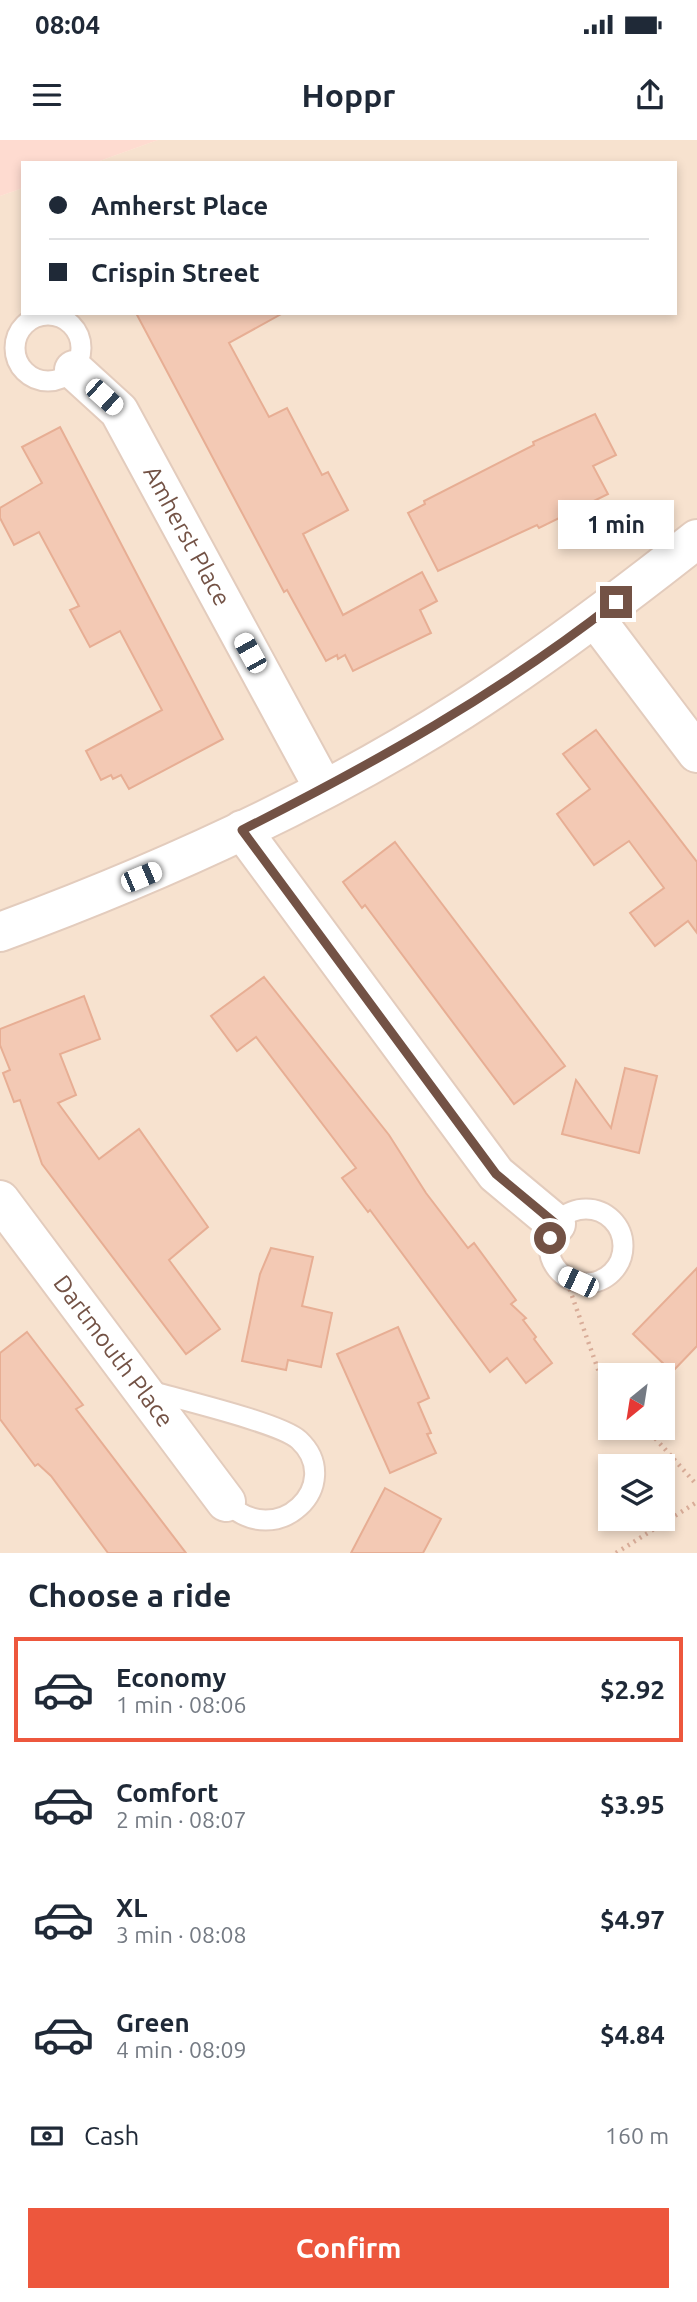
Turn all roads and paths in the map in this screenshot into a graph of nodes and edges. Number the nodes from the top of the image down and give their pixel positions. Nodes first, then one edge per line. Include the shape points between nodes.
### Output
1 (74, 370) dead end
2 (697, 539) edge
3 (596, 618) junction
4 (697, 752) edge
5 (324, 789) junction
6 (242, 830) junction
7 (0, 932) edge
8 (0, 1200) edge
9 (556, 1224) junction
10 (565, 1276) junction
11 (598, 1369) edge
12 (145, 1389) junction
13 (657, 1440) edge
14 (697, 1485) edge
15 (226, 1502) joint
16 (697, 1502) edge
17 (616, 1553) edge

1 - 5 street, Amherst Place via 119,411
2 - 3 street
3 - 4 street
3 - 5 street via 462,710
5 - 6 street
6 - 7 street via 90,899
6 - 9 street via 496,1174
8 - 12 street, Dartmouth Place
9 - 10 lane via 549,1252
9 - 10 lane via 566,1214 594,1209 618,1225 623,1239 623,1254 606,1277 593,1283
10 - 11 path
12 - 15 street, Dartmouth Place
12 - 15 lane via 286,1432 309,1453 313,1485 297,1511 268,1522 251,1520
13 - 14 path
16 - 17 path

